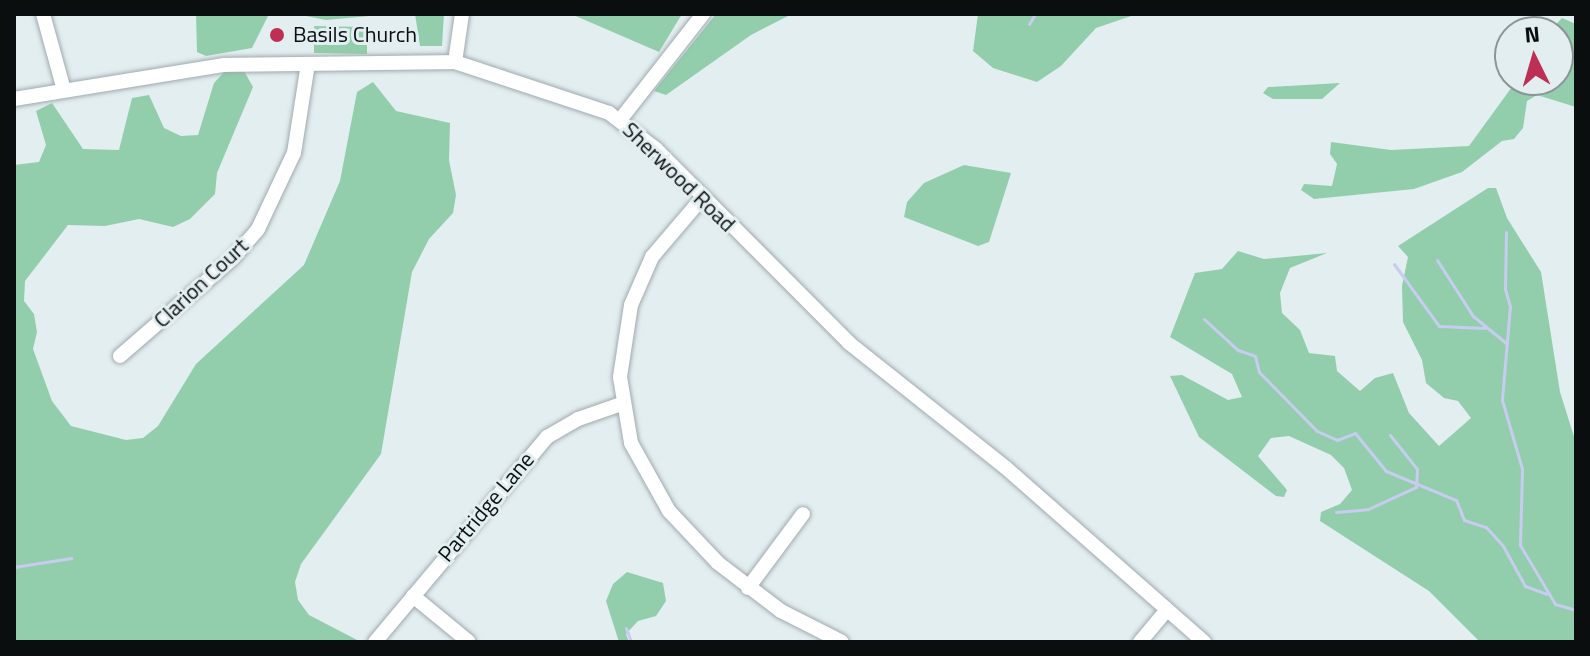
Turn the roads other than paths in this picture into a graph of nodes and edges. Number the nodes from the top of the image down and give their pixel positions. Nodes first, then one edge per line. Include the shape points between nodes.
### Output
1 (43, 14) edge
2 (462, 14) edge
3 (703, 14) edge
4 (455, 62) junction
5 (308, 64) junction
6 (64, 90) junction
7 (14, 99) edge
8 (620, 120) junction
9 (703, 197) junction
10 (120, 356) dead end
11 (621, 404) junction
12 (803, 514) dead end
13 (748, 588) junction
14 (413, 596) junction
15 (1166, 611) junction
16 (375, 642) edge
17 (469, 642) edge
18 (842, 642) edge
19 (1140, 642) edge
20 (1204, 642) edge

1 - 6 street
2 - 4 street
3 - 8 street
4 - 5 street, Sherwood Road
4 - 8 street, Sherwood Road via 551,91
5 - 6 street, Sherwood Road via 214,66
5 - 10 street, Clarion Court via 294,153 258,229 233,258
6 - 7 street, Sherwood Road
8 - 9 street, Sherwood Road
9 - 11 street via 668,232 640,277 620,351
9 - 15 street, Sherwood Road via 849,343 1016,476
11 - 13 street via 631,443 652,487 691,537
11 - 14 street, Partridge Lane via 547,437
12 - 13 street
13 - 18 street
14 - 16 street, Partridge Lane
14 - 17 street
15 - 19 street
15 - 20 street, Sherwood Road

